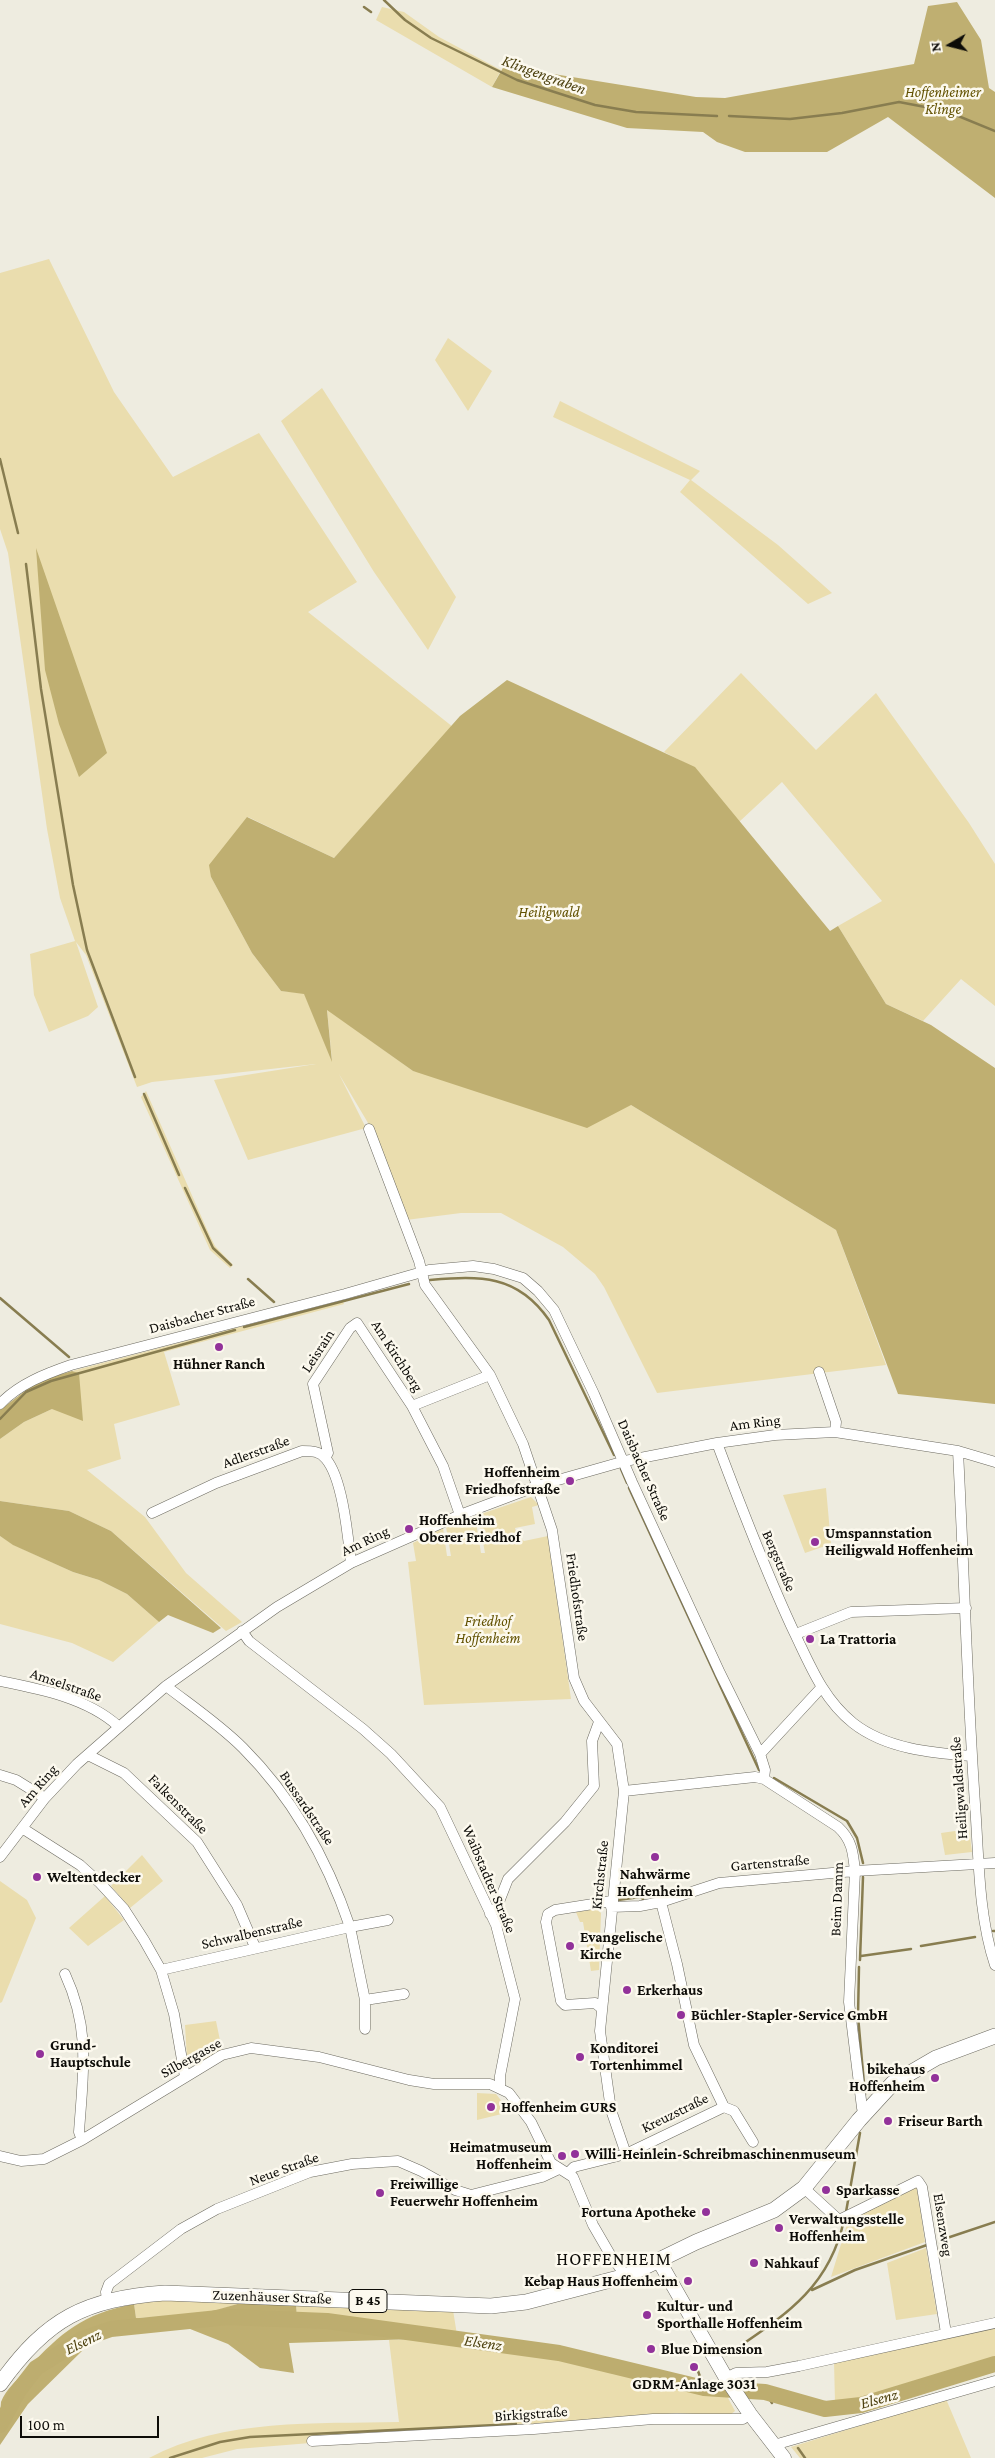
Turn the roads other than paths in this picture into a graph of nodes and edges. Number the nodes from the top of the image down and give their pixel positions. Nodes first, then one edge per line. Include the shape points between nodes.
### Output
1 (368, 1129) dead end
2 (420, 1272) junction
3 (357, 1323) joint
4 (819, 1372) dead end
5 (490, 1375) junction
6 (0, 1404) edge
7 (412, 1406) junction
8 (836, 1432) junction
9 (717, 1442) junction
10 (958, 1451) junction
11 (325, 1458) junction
12 (624, 1461) junction
13 (995, 1462) edge
14 (537, 1486) junction
15 (152, 1513) dead end
16 (460, 1515) junction
17 (351, 1564) junction
18 (966, 1608) junction
19 (242, 1631) junction
20 (796, 1634) junction
21 (0, 1681) edge
22 (166, 1686) junction
23 (821, 1688) junction
24 (599, 1722) junction
25 (118, 1726) junction
26 (88, 1754) junction
27 (760, 1754) junction
28 (972, 1756) junction
29 (0, 1775) edge
30 (764, 1779) junction
31 (624, 1791) junction
32 (45, 1798) junction
33 (22, 1828) junction
34 (0, 1857) edge
35 (995, 1863) edge
36 (979, 1864) junction
37 (855, 1870) junction
38 (661, 1902) junction
39 (612, 1904) junction
40 (490, 1914) junction
41 (388, 1920) dead end
42 (350, 1927) junction
43 (255, 1947) junction
44 (995, 1965) edge
45 (161, 1970) junction
46 (65, 1974) dead end
47 (404, 1994) dead end
48 (365, 2000) junction
49 (600, 2007) junction
50 (365, 2029) dead end
51 (995, 2036) edge
52 (185, 2077) junction
53 (500, 2087) junction
54 (724, 2107) junction
55 (864, 2114) junction
56 (82, 2140) junction
57 (753, 2142) dead end
58 (626, 2154) junction
59 (0, 2156) edge
60 (563, 2171) junction
61 (804, 2188) junction
62 (659, 2261) junction
63 (626, 2276) junction
64 (107, 2301) junction
65 (995, 2323) edge
66 (946, 2333) junction
67 (995, 2381) edge
68 (729, 2383) junction
69 (0, 2384) edge
70 (746, 2408) junction
71 (312, 2441) dead end
72 (780, 2453) edge

1 - 2 street via 416,1253
2 - 5 street, Friedhofstraße via 425,1285
2 - 6 street, Daisbacher Straße via 71,1365 33,1380
2 - 12 street, Daisbacher Straße via 473,1266 494,1269 523,1278 538,1291 554,1310
3 - 7 street, Am Kirchberg
3 - 11 street, Leisrain via 350,1328 313,1384 328,1453
4 - 8 street via 836,1422
5 - 7 street, Am Kirchberg
5 - 14 street, Friedhofstraße via 523,1444
7 - 16 street, Am Kirchberg via 443,1466
8 - 9 street, Am Ring
8 - 10 street, Am Ring
9 - 12 street, Am Ring
9 - 20 street, Bergstraße via 765,1570
10 - 13 street, Am Ring
10 - 18 street, Heiligwaldstraße
11 - 15 street, Adlerstraße via 314,1451 302,1451 216,1483
11 - 17 street via 332,1468 346,1519
12 - 14 street, Am Ring
12 - 27 street, Daisbacher Straße
14 - 16 street, Am Ring
14 - 24 street, Friedhofstraße via 552,1530 574,1678
16 - 17 street, Am Ring
17 - 19 street, Am Ring
18 - 20 street via 851,1612
18 - 28 street, Heiligwaldstraße
19 - 22 street, Am Ring
19 - 40 street, Waibstadter Straße via 249,1641 363,1729 431,1795 451,1828
20 - 23 street, Bergstraße
21 - 25 street, Amselstraße via 28,1686 84,1704 105,1714
22 - 25 street, Am Ring
22 - 42 street, Bussardstraße via 242,1747 287,1798 324,1860
23 - 27 street
23 - 28 street, Bergstraße via 854,1724 887,1741 926,1752
24 - 31 street, Kirchstraße via 617,1744
24 - 40 street via 592,1741 594,1786 565,1822 508,1879 497,1907
25 - 26 street, Am Ring
26 - 32 street, Am Ring
26 - 43 street, Falkenstraße via 124,1773 197,1842 238,1905
27 - 30 street, Daisbacher Straße
28 - 36 street, Heiligwaldstraße
29 - 32 street via 16,1780
30 - 31 street
30 - 37 street, Beim Damm via 838,1827 848,1837
31 - 39 street, Kirchstraße
32 - 33 street, Am Ring
33 - 34 street, Am Ring
33 - 45 street via 80,1865 100,1883 124,1909
35 - 36 street, Gartenstraße
36 - 37 street, Gartenstraße
36 - 44 street, Heiligwaldstraße via 987,1940
37 - 38 street, Gartenstraße via 719,1883
37 - 55 street, Beim Damm via 849,2002
38 - 39 street, Gartenstraße via 640,1906
38 - 54 street via 678,1964 694,2045
39 - 49 street, Kirchstraße via 606,1986
39 - 49 street, Gartenstraße via 555,1910 548,1914 546,1922 561,2001 565,2005 595,2003
40 - 53 street, Waibstadter Straße via 496,1925 515,1999
41 - 42 street
42 - 43 street, Schwalbenstraße
42 - 48 street, Bussardstraße
43 - 45 street, Schwalbenstraße
45 - 52 street via 174,2014
46 - 56 street via 80,2012 85,2047
47 - 48 street
48 - 50 street, Bussardstraße
49 - 58 street, Kirchstraße via 602,2055 611,2110
51 - 55 main road, B 45 via 936,2058 911,2072 893,2083
52 - 53 street, Silbergasse via 222,2055 251,2048 319,2057 434,2084 490,2084
52 - 56 street, Silbergasse
53 - 60 street via 510,2093 531,2122 551,2163
54 - 57 street, Kreuzstraße via 734,2111
54 - 58 street, Kreuzstraße
55 - 61 main road, B 45
56 - 59 street, Silbergasse via 31,2162
58 - 60 street, Kreuzstraße
60 - 63 street via 573,2176 593,2225
60 - 64 street, Neue Straße via 471,2194 455,2190 398,2161 352,2164 310,2172 181,2228 109,2284
61 - 62 main road, B 45 via 774,2210
61 - 66 street, Elsenzweg via 843,2218 918,2181 922,2187
62 - 63 main road, Zuzenhäuser Straße / B 45
62 - 68 main road
63 - 64 main road, Zuzenhäuser Straße / B 45 via 526,2302 491,2306 165,2294 126,2296
64 - 69 main road, Zuzenhäuser Straße / B 45 via 78,2312 44,2334
65 - 66 street
66 - 68 street via 799,2366 736,2373
67 - 72 street via 781,2444
68 - 70 main road
70 - 71 street, Birkigstraße via 743,2419 652,2419
70 - 72 main road

